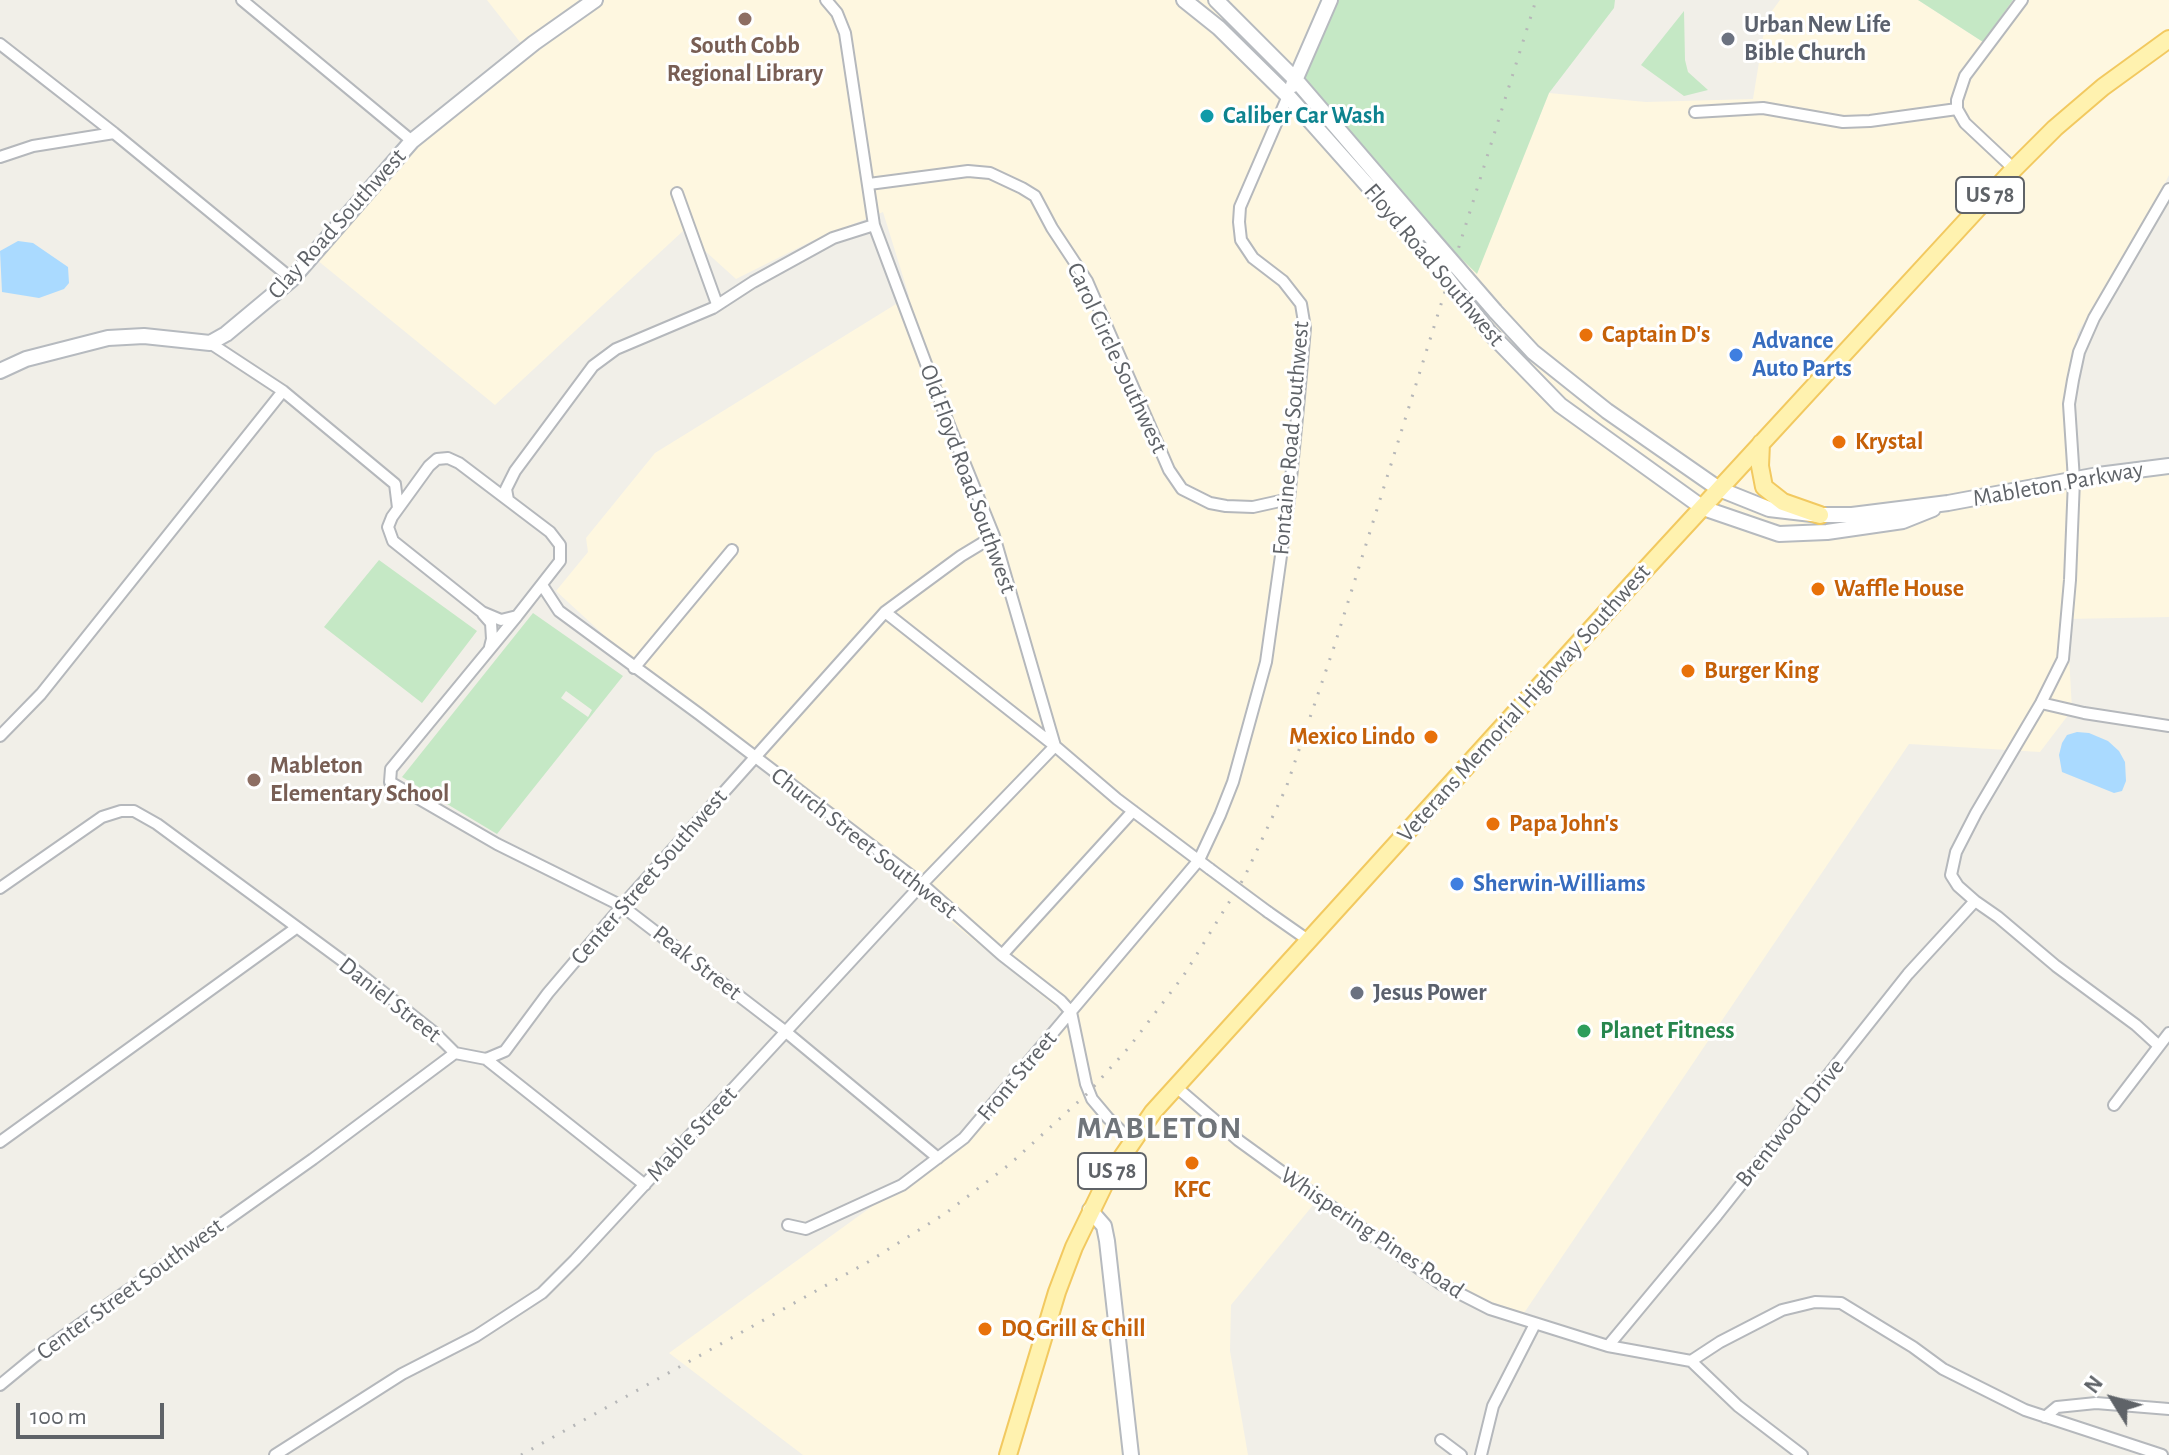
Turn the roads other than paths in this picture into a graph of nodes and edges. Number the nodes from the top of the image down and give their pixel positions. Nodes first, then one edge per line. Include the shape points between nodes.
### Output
1 (242, 0) edge
2 (595, 0) edge
3 (826, 0) edge
4 (1184, 0) edge
5 (1216, 0) edge
6 (1330, 0) edge
7 (2022, 0) edge
8 (2169, 39) edge
9 (0, 44) edge
10 (1295, 79) junction
11 (1288, 96) junction
12 (1957, 109) junction
13 (1695, 112) dead end
14 (114, 133) junction
15 (412, 141) junction
16 (0, 157) edge
17 (2014, 169) junction
18 (869, 184) junction
19 (2169, 189) edge
20 (677, 193) dead end
21 (874, 225) junction
22 (1427, 242) junction
23 (292, 279) junction
24 (717, 304) junction
25 (210, 343) junction
26 (0, 371) edge
27 (283, 391) junction
28 (1761, 443) junction
29 (2169, 466) edge
30 (515, 471) junction
31 (420, 478) junction
32 (2074, 480) junction
33 (485, 482) junction
34 (395, 484) junction
35 (1719, 489) junction
36 (1289, 499) junction
37 (508, 500) junction
38 (1948, 503) junction
39 (398, 508) junction
40 (1703, 508) junction
41 (1820, 515) junction
42 (994, 536) junction
43 (732, 550) dead end
44 (542, 585) junction
45 (528, 603) junction
46 (559, 611) junction
47 (482, 612) junction
48 (885, 612) junction
49 (517, 616) junction
50 (488, 652) junction
51 (634, 668) junction
52 (2041, 703) junction
53 (2169, 726) edge
54 (0, 736) edge
55 (1055, 746) junction
56 (755, 757) junction
57 (1133, 811) junction
58 (1199, 860) junction
59 (922, 884) junction
60 (0, 888) edge
61 (1975, 901) junction
62 (622, 906) junction
63 (296, 928) junction
64 (1308, 940) junction
65 (1002, 955) junction
66 (1071, 1012) junction
67 (786, 1032) junction
68 (2169, 1033) edge
69 (2159, 1046) junction
70 (455, 1053) junction
71 (486, 1059) junction
72 (1175, 1086) junction
73 (2114, 1105) dead end
74 (1131, 1141) junction
75 (0, 1142) edge
76 (938, 1158) junction
77 (645, 1185) junction
78 (1090, 1210) junction
79 (788, 1225) dead end
80 (1535, 1324) junction
81 (1608, 1346) junction
82 (1691, 1361) junction
83 (0, 1385) edge
84 (2169, 1409) edge
85 (2045, 1417) junction
86 (1441, 1440) dead end
87 (275, 1455) edge
88 (1008, 1455) edge
89 (1131, 1455) edge
90 (1461, 1455) edge
91 (1481, 1455) edge
92 (1802, 1455) edge
93 (2162, 1455) edge

1 - 15 street
2 - 15 main road, Clay Road Southwest
3 - 18 street, Old Floyd Road Southwest via 845,33
4 - 11 main road, Floyd Road Southwest
5 - 10 main road, Floyd Road Southwest
6 - 10 main road, Fontaine Road Southwest
7 - 12 street via 1965,76
8 - 17 main road, Veterans Memorial Highway Southwest / US 78 via 2103,87
9 - 14 street
10 - 11 main road, Fontaine Road Southwest
10 - 22 main road, Floyd Road Southwest
11 - 22 main road, Floyd Road Southwest
11 - 36 street, Fontaine Road Southwest via 1240,207 1239,222 1241,240 1253,258 1295,293 1304,314
12 - 13 street via 1843,122 1763,108
12 - 17 street
14 - 16 street
14 - 23 street
15 - 23 main road, Clay Road Southwest
17 - 28 main road, Veterans Memorial Highway Southwest / US 78
18 - 21 street, Old Floyd Road Southwest
18 - 36 street, Carol Circle Southwest via 968,171 990,173 1035,196 1087,281 1182,489 1226,506
19 - 32 street via 2079,352 2069,404
20 - 24 street
21 - 24 street via 801,254
21 - 42 street, Old Floyd Road Southwest
22 - 35 main road, Floyd Road Southwest, bridge via 1533,352
22 - 40 main road, Floyd Road Southwest, bridge via 1489,332 1560,405
23 - 25 main road, Clay Road Southwest
24 - 30 street via 616,349 593,366
25 - 26 main road via 108,338
25 - 27 street
27 - 34 street
27 - 54 street via 60,671
28 - 35 main road, Veterans Memorial Highway Southwest / US 78
28 - 41 main road via 1764,487 1783,502
29 - 32 main road, Mableton Parkway
30 - 33 street via 496,483
30 - 37 street via 506,489
31 - 33 street via 437,459 448,458
31 - 34 street
31 - 39 street
32 - 38 main road, Mableton Parkway
32 - 52 street via 2063,659
33 - 37 street
34 - 39 street
35 - 40 main road, Veterans Memorial Highway Southwest / US 78
35 - 41 main road, Mableton Parkway via 1769,509
36 - 58 street, Fontaine Road Southwest via 1266,662 1233,782
37 - 44 street via 560,545 560,561
38 - 40 main road, Mableton Parkway via 1903,521 1779,534
38 - 41 main road, Mableton Parkway
39 - 47 street via 388,527 393,541
40 - 64 main road, Veterans Memorial Highway Southwest / US 78
42 - 48 street, Center Street Southwest
42 - 55 street, Old Floyd Road Southwest
43 - 51 street
44 - 45 street
44 - 46 street, Church Street Southwest
45 - 46 street
45 - 49 street
46 - 51 street, Church Street Southwest
47 - 49 street via 501,620
47 - 50 street via 491,623
48 - 55 street
48 - 56 street, Center Street Southwest
49 - 50 street
50 - 62 street, Peak Street via 391,769 390,782 497,844
51 - 56 street, Church Street Southwest
52 - 53 street
52 - 61 street via 1956,852 1951,875
55 - 57 street
55 - 59 street, Mable Street
56 - 59 street, Church Street Southwest
56 - 62 street, Center Street Southwest
57 - 58 street
57 - 65 street
58 - 64 street, bridge
58 - 66 street, Front Street
59 - 65 street, Church Street Southwest
59 - 67 street, Mable Street
60 - 63 street, Daniel Street via 102,817 134,811
61 - 69 street
61 - 81 street, Brentwood Drive via 1908,974
62 - 67 street, Peak Street
62 - 71 street, Center Street Southwest via 505,1051
63 - 70 street, Daniel Street
63 - 75 street
64 - 72 main road, Veterans Memorial Highway Southwest / US 78
65 - 66 street, Church Street Southwest
66 - 74 street via 1092,1099
66 - 76 street, Front Street via 964,1138
67 - 76 street, Peak Street
67 - 77 street, Mable Street
68 - 69 street
69 - 73 street
70 - 71 street, Daniel Street
70 - 83 street, Center Street Southwest
71 - 77 street, Daniel Street
72 - 74 main road, Veterans Memorial Highway Southwest / US 78
72 - 80 street, Whispering Pines Road via 1251,1150 1441,1284
74 - 78 main road, Veterans Memorial Highway Southwest / US 78
76 - 79 street, Front Street via 902,1185 861,1205 806,1229
77 - 87 street, Mable Street via 542,1293
78 - 88 main road, Veterans Memorial Highway Southwest / US 78 via 1057,1292
78 - 89 main road via 1104,1226 1109,1251
80 - 81 street, Whispering Pines Road
80 - 91 street via 1493,1406
81 - 82 street, Whispering Pines Road
82 - 85 street via 1782,1310 1815,1302 1841,1303 1943,1369
82 - 92 street
84 - 85 street via 2096,1403 2057,1407
85 - 93 street
86 - 90 street

